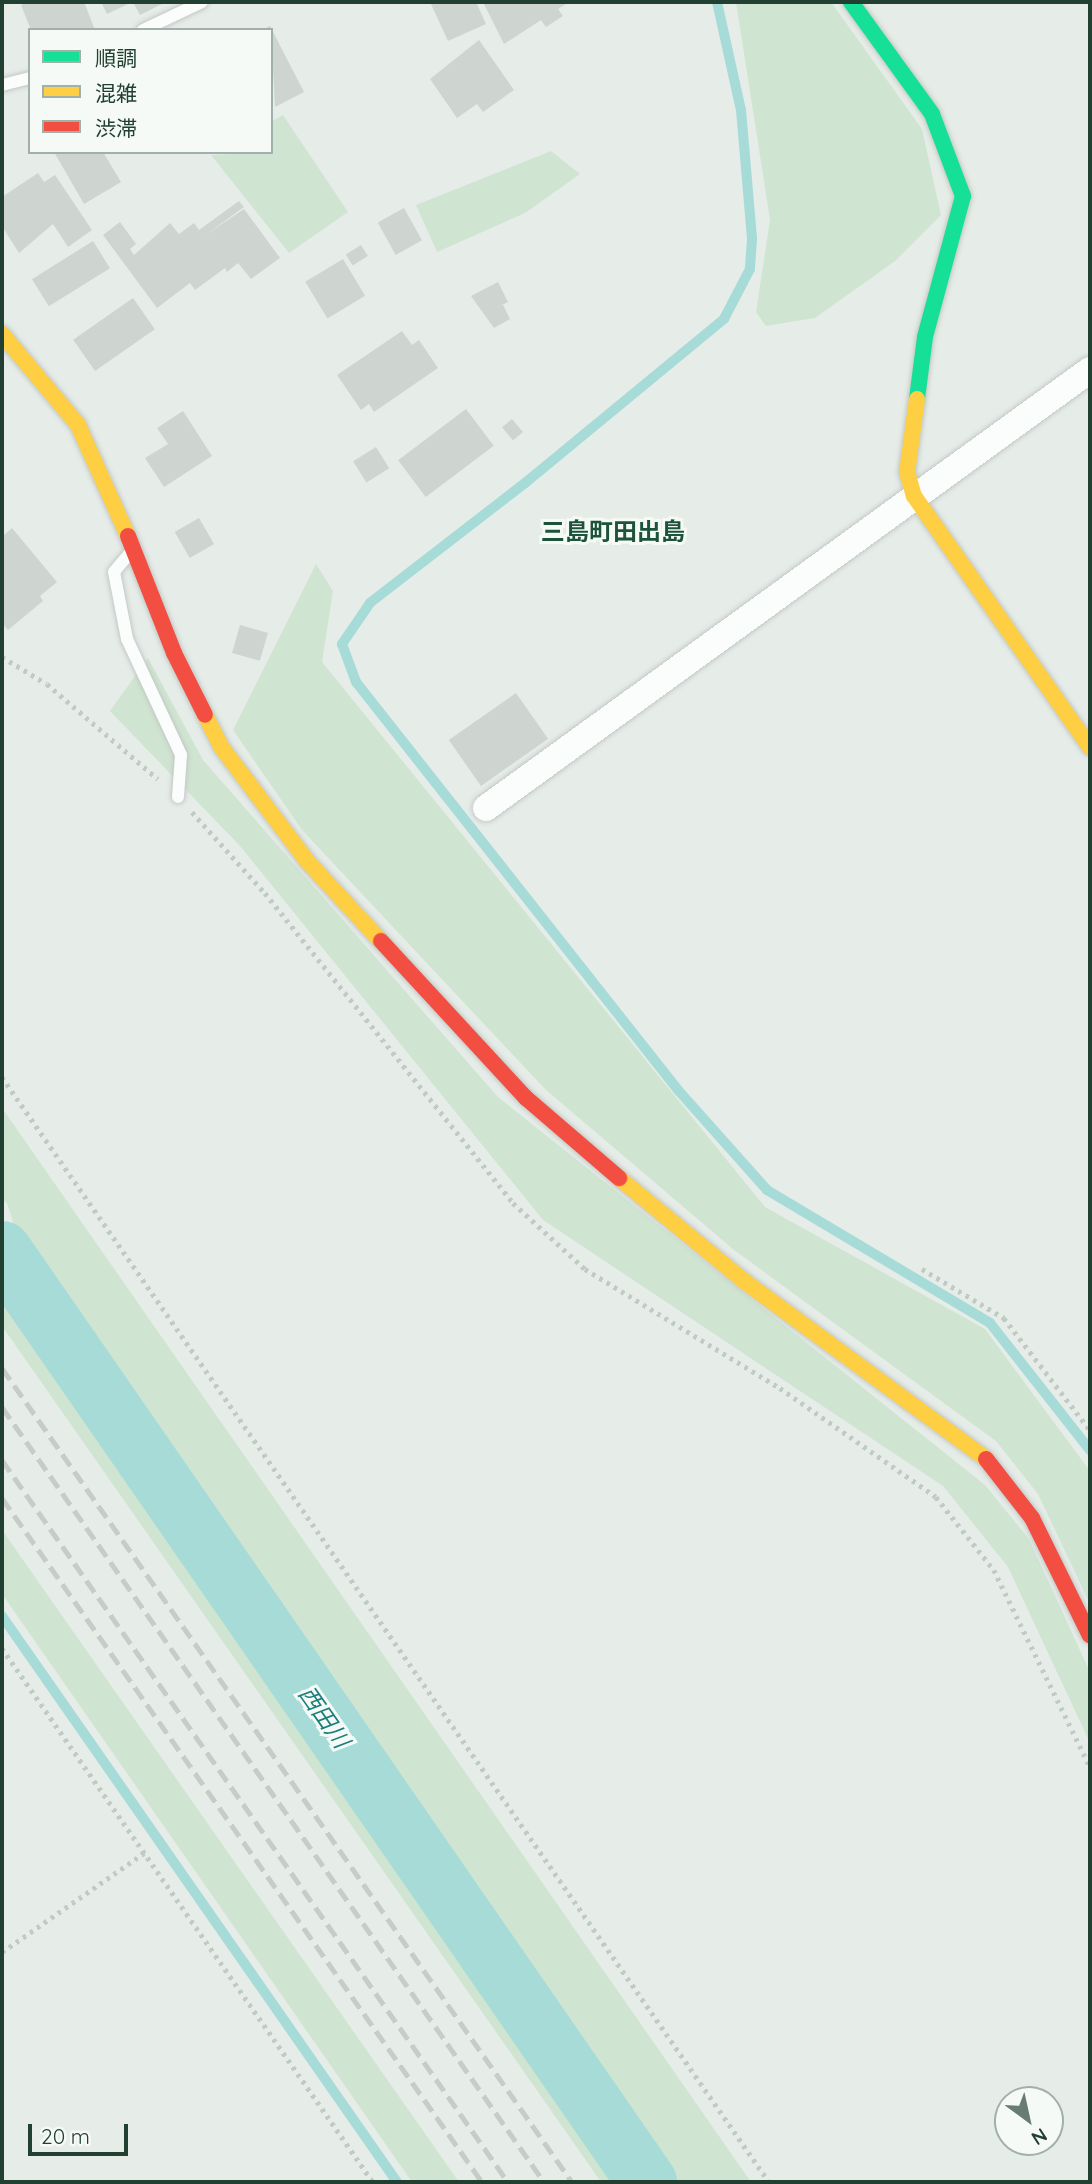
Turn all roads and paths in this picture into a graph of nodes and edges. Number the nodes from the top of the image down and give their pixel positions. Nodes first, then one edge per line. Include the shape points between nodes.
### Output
1 (202, 2) edge
2 (851, 2) edge
3 (147, 28) edge
4 (28, 78) edge
5 (2, 85) edge
6 (2, 334) edge
7 (1090, 370) edge
8 (914, 496) junction
9 (135, 547) junction
10 (2, 657) edge
11 (1090, 747) edge
12 (178, 797) junction
13 (486, 808) dead end
14 (2, 1077) edge
15 (922, 1269) dead end
16 (1090, 1430) edge
17 (1090, 1636) edge
18 (2, 1648) edge
19 (1090, 1767) edge
20 (144, 1853) junction
21 (2, 1952) edge
22 (373, 2182) edge
23 (769, 2182) edge

1 - 3 lane
2 - 8 street via 932,114 963,196 925,337 906,472
4 - 5 lane
6 - 9 street via 78,425
7 - 8 street
8 - 11 street
8 - 13 street
9 - 12 lane via 114,572 127,639 181,755
9 - 17 street via 174,653 222,748 308,862 526,1098 589,1155 744,1280 985,1458 1032,1518
10 - 12 path via 47,684
12 - 19 path via 265,893 524,1213 585,1269 792,1395 936,1497 994,1570
14 - 23 path
15 - 16 path via 1004,1318
18 - 20 path
20 - 21 path
20 - 22 path

